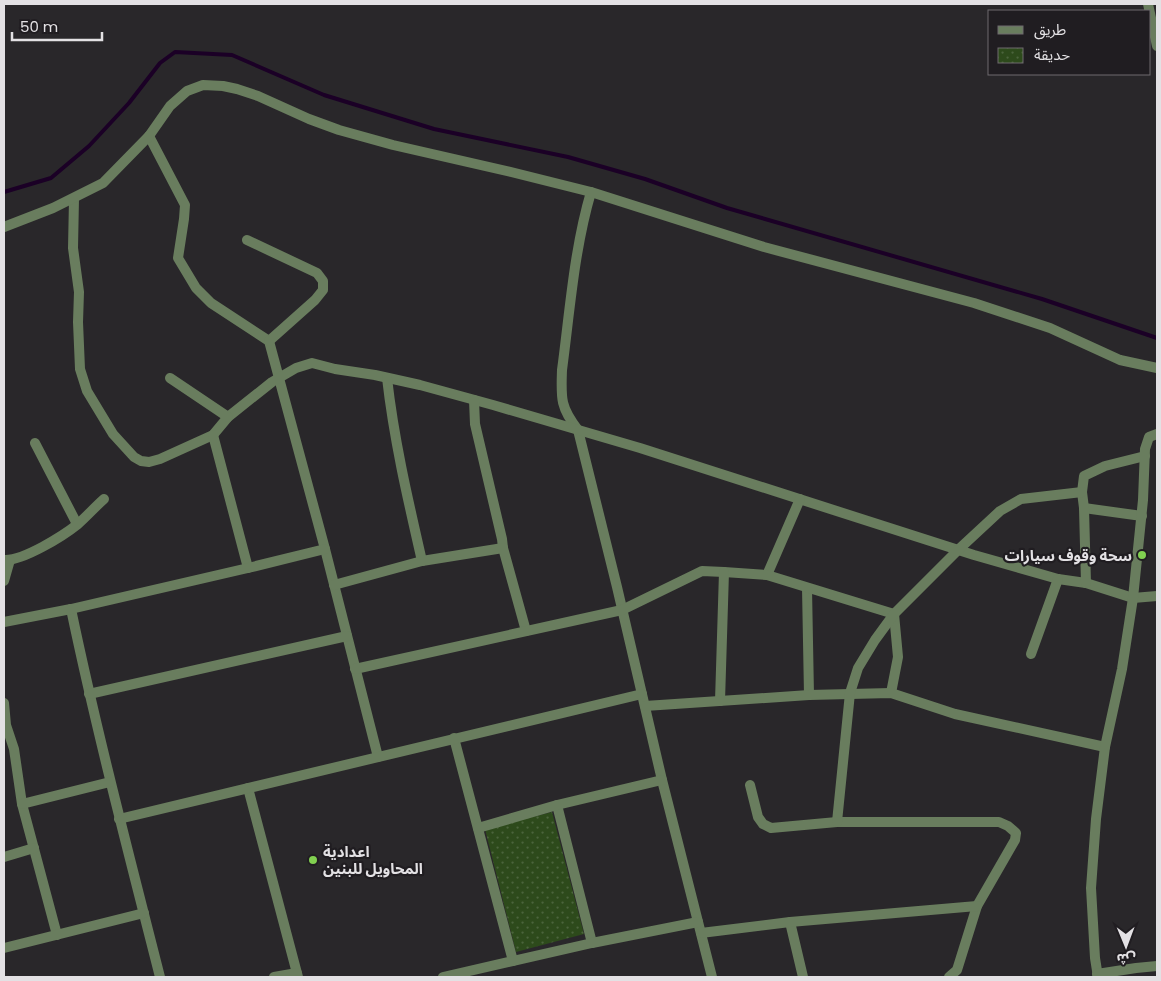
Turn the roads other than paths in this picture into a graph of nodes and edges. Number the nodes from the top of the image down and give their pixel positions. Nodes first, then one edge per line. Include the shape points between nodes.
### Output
1 (1151, 18) edge
2 (1157, 46) edge
3 (149, 136) junction
4 (591, 192) junction
5 (74, 198) junction
6 (4, 226) edge
7 (247, 240) dead end
8 (269, 341) junction
9 (1157, 368) edge
10 (170, 378) dead end
11 (279, 378) junction
12 (387, 378) junction
13 (474, 400) junction
14 (228, 417) junction
15 (578, 430) junction
16 (213, 434) junction
17 (1157, 434) edge
18 (36, 443) dead end
19 (1145, 456) junction
20 (1082, 492) junction
21 (104, 499) dead end
22 (800, 499) junction
23 (1084, 508) junction
24 (1142, 516) junction
25 (77, 524) junction
26 (503, 548) junction
27 (325, 549) junction
28 (958, 550) junction
29 (7, 560) edge
30 (422, 562) junction
31 (248, 568) junction
32 (724, 572) junction
33 (767, 575) junction
34 (1058, 579) junction
35 (4, 581) edge
36 (1086, 583) junction
37 (334, 585) junction
38 (807, 588) junction
39 (1157, 596) edge
40 (1133, 598) junction
41 (71, 609) junction
42 (622, 610) junction
43 (894, 614) junction
44 (4, 622) edge
45 (526, 631) junction
46 (347, 636) junction
47 (1031, 654) dead end
48 (355, 669) junction
49 (850, 693) junction
50 (890, 693) junction
51 (89, 694) junction
52 (642, 694) junction
53 (809, 695) junction
54 (720, 701) junction
55 (4, 703) edge
56 (645, 706) junction
57 (5, 725) edge
58 (454, 738) junction
59 (1105, 747) junction
60 (378, 757) junction
61 (662, 780) junction
62 (110, 782) junction
63 (750, 785) dead end
64 (248, 788) junction
65 (22, 804) junction
66 (558, 805) junction
67 (119, 818) junction
68 (837, 822) junction
69 (478, 828) junction
70 (34, 848) junction
71 (4, 857) edge
72 (977, 906) junction
73 (144, 913) junction
74 (698, 922) junction
75 (790, 922) junction
76 (702, 933) junction
77 (56, 935) junction
78 (592, 943) junction
79 (4, 948) edge
80 (513, 961) junction
81 (1157, 966) edge
82 (298, 975) edge
83 (1098, 976) edge
84 (160, 977) edge
85 (274, 977) edge
86 (443, 977) edge
87 (712, 977) edge
88 (803, 977) edge
89 (949, 977) edge

1 - 2 street
3 - 4 street via 170,106 187,92 204,85 222,86 258,96 309,119 393,145
3 - 5 street via 103,183
3 - 8 street via 185,205 178,258 196,288 211,303
4 - 9 street via 764,247 974,303 1050,328 1120,360
4 - 15 street via 576,257 561,387 562,405
5 - 6 street
5 - 16 street via 73,248 79,292 80,369 95,406 113,434 141,461 160,459
7 - 8 street via 317,273 323,281 323,290 315,300
8 - 11 street
10 - 14 street
11 - 12 street via 312,363
11 - 14 street
11 - 27 street
12 - 13 street
12 - 30 street via 403,479
13 - 15 street
13 - 26 street via 475,424
14 - 16 street
15 - 22 street
15 - 42 street
16 - 31 street
17 - 19 street via 1149,437
18 - 25 street
19 - 20 street via 1091,472 1084,476
19 - 24 street
20 - 23 street
20 - 28 street via 1021,499 1000,511
21 - 25 street
22 - 28 street
22 - 33 street
23 - 24 street
23 - 36 street
24 - 40 street
25 - 29 street via 40,549
26 - 30 street
26 - 45 street
27 - 31 street
27 - 37 street
28 - 34 street
28 - 43 street
29 - 35 street
30 - 37 street
31 - 41 street
32 - 33 street
32 - 42 street via 702,571
32 - 54 street
33 - 38 street
34 - 36 street
34 - 47 street
36 - 40 street
37 - 46 street
38 - 43 street
38 - 53 street
39 - 40 street
40 - 59 street
41 - 44 street
41 - 51 street
42 - 45 street
42 - 52 street
43 - 49 street via 858,668
43 - 50 street via 898,658
45 - 48 street
46 - 48 street
46 - 51 street
48 - 60 street
49 - 50 street
49 - 53 street
49 - 68 street
50 - 59 street via 954,714
51 - 62 street
52 - 56 street
52 - 58 street
53 - 54 street
54 - 56 street
55 - 57 street
56 - 61 street
57 - 65 street via 14,749
58 - 60 street
58 - 69 street
59 - 83 street via 1091,888
60 - 64 street
61 - 66 street
61 - 74 street
62 - 65 street
62 - 67 street
63 - 68 street via 758,816 771,828
64 - 67 street
64 - 82 street
65 - 70 street
66 - 69 street
66 - 78 street
67 - 73 street
68 - 72 street via 999,822 1008,826 1016,833 1015,840
69 - 80 street
70 - 71 street
70 - 77 street
72 - 75 street
72 - 89 street via 957,970
73 - 77 street
73 - 84 street
74 - 76 street
74 - 78 street
75 - 76 street
75 - 88 street
76 - 87 street
77 - 79 street
78 - 80 street
80 - 86 street
81 - 83 street
82 - 85 street

